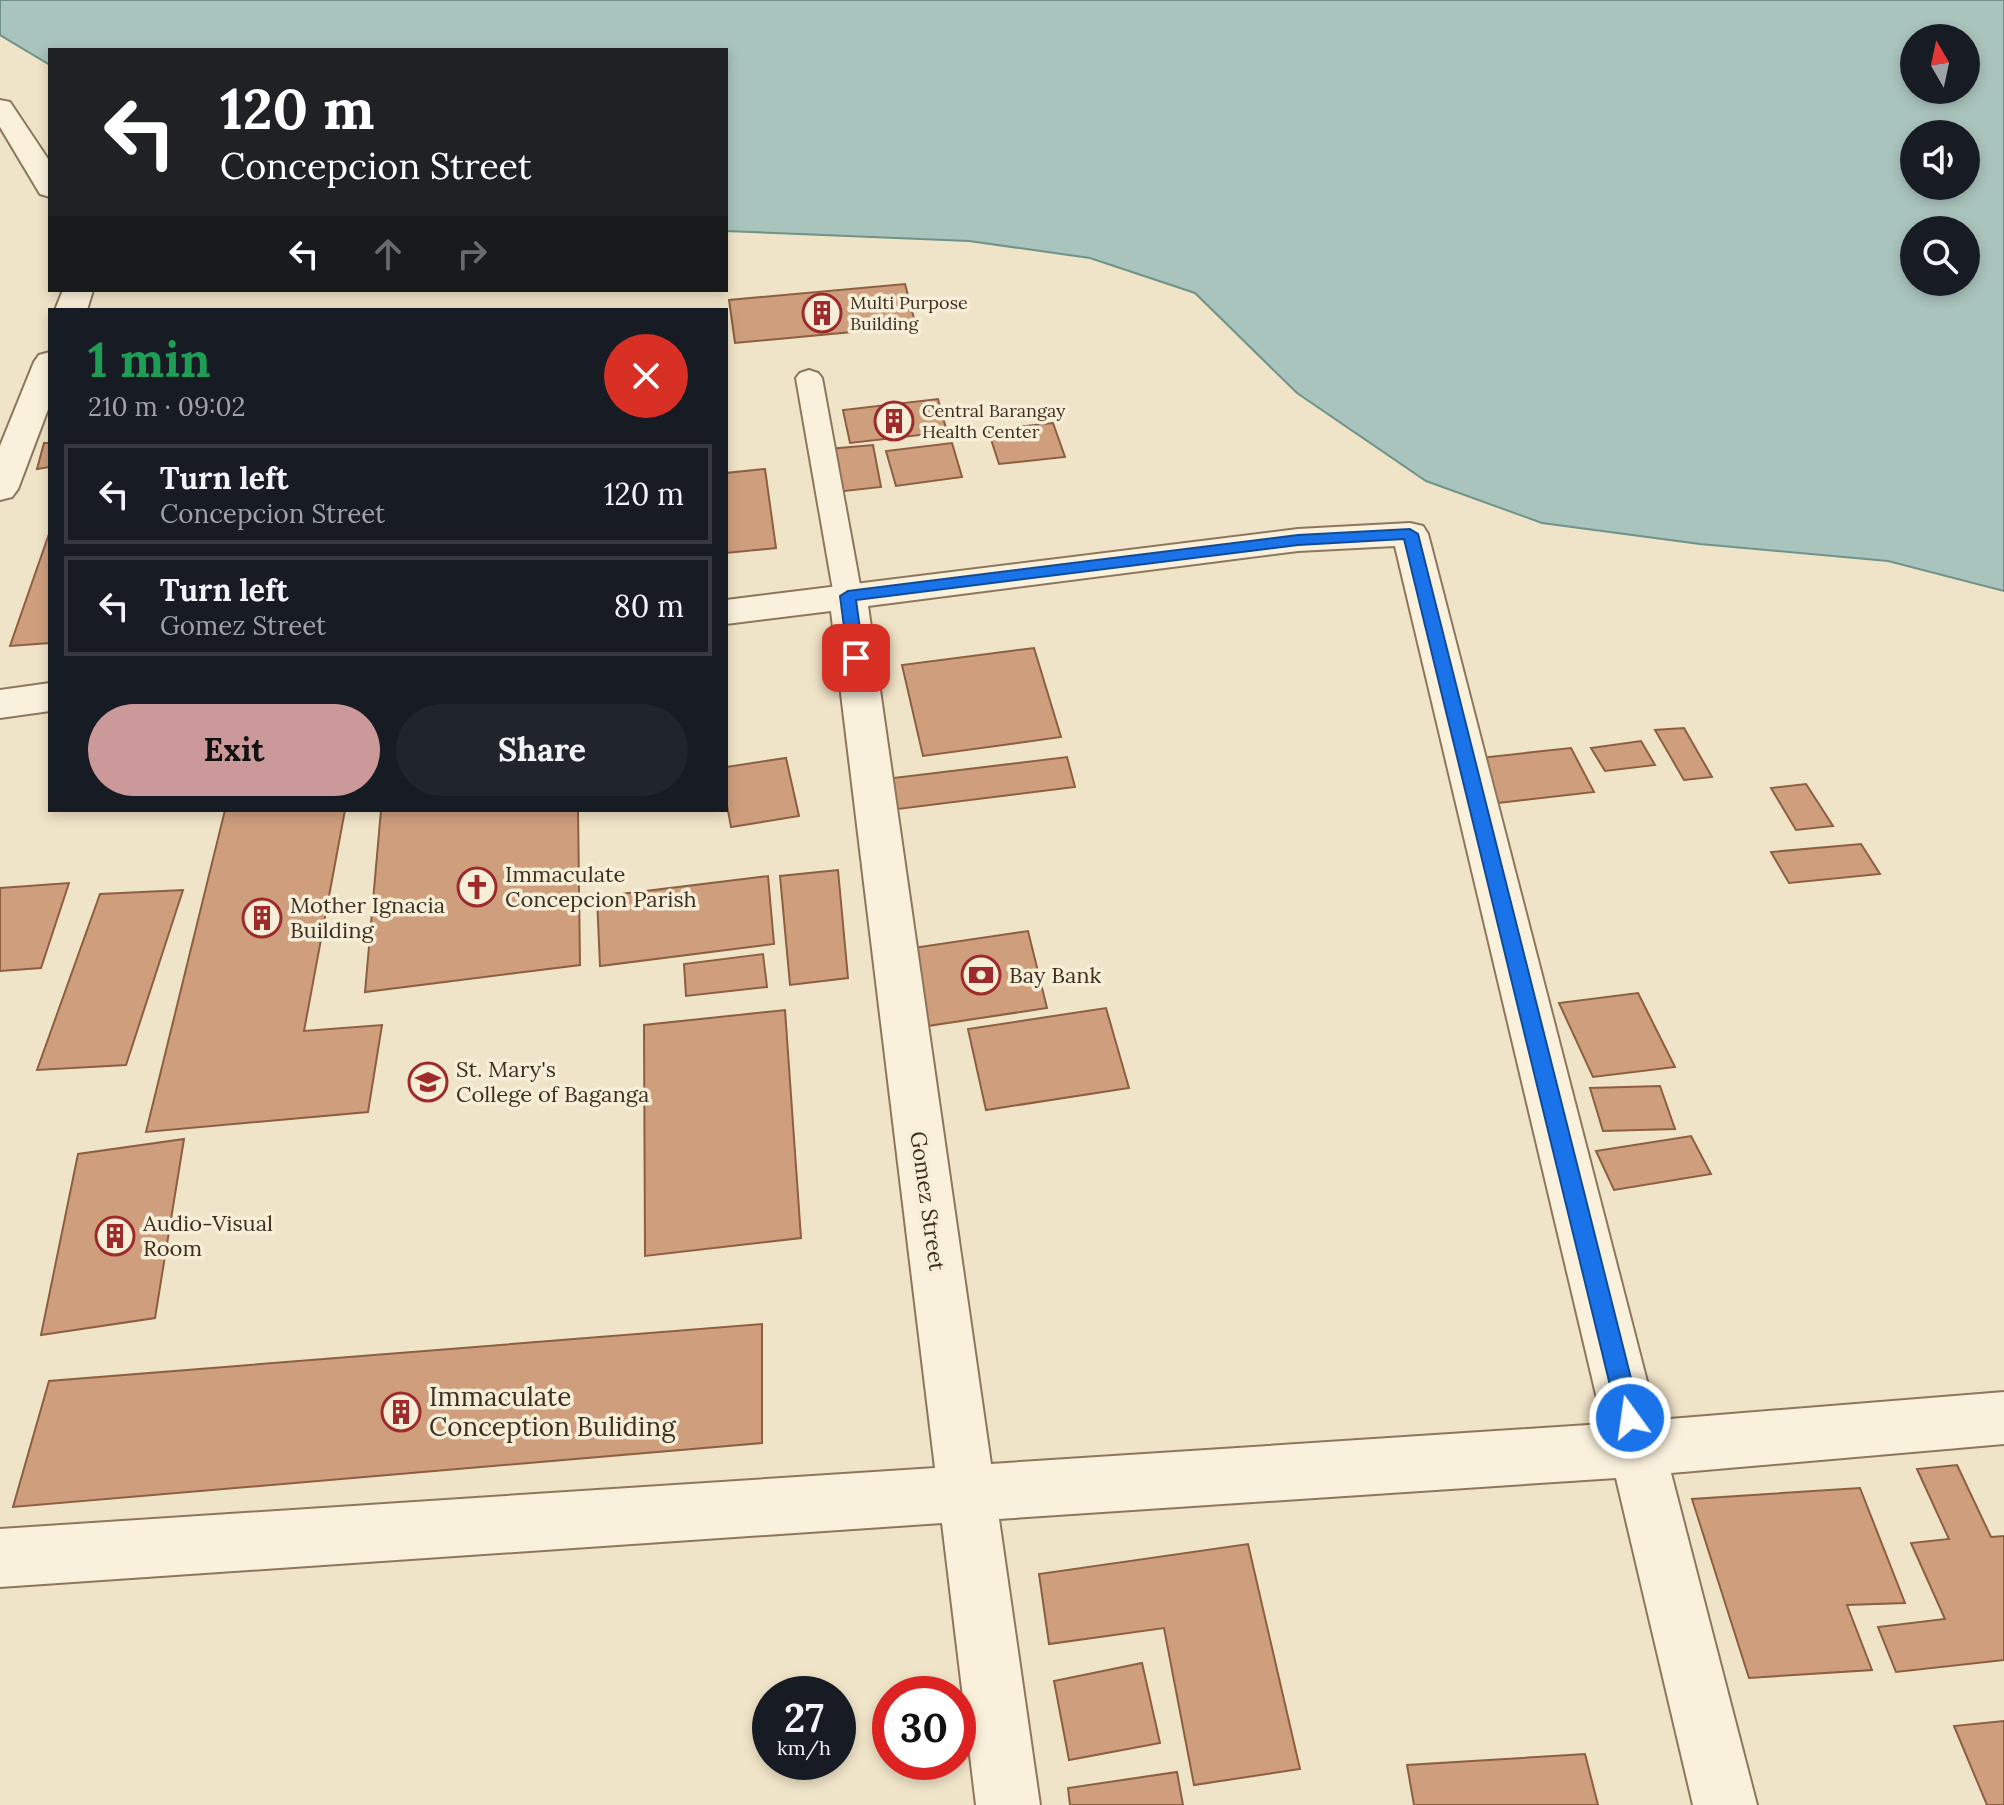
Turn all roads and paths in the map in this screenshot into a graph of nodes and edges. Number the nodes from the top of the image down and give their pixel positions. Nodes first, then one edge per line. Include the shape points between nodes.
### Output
1 (0, 108) edge
2 (48, 184) edge
3 (48, 367) edge
4 (809, 378) dead end
5 (3, 473) edge
6 (848, 596) junction
7 (728, 612) edge
8 (48, 697) edge
9 (0, 704) edge
10 (2004, 1418) edge
11 (1637, 1449) junction
12 (967, 1494) junction
13 (0, 1558) edge
14 (1008, 1805) edge
15 (1725, 1805) edge

1 - 2 street
3 - 5 street
4 - 6 lane
6 - 7 street
6 - 11 street via 1298,540 1410,534
6 - 12 street, Gomez Street
8 - 9 street
10 - 11 street
11 - 12 street
11 - 15 street
12 - 13 street
12 - 14 street, Gomez Street

